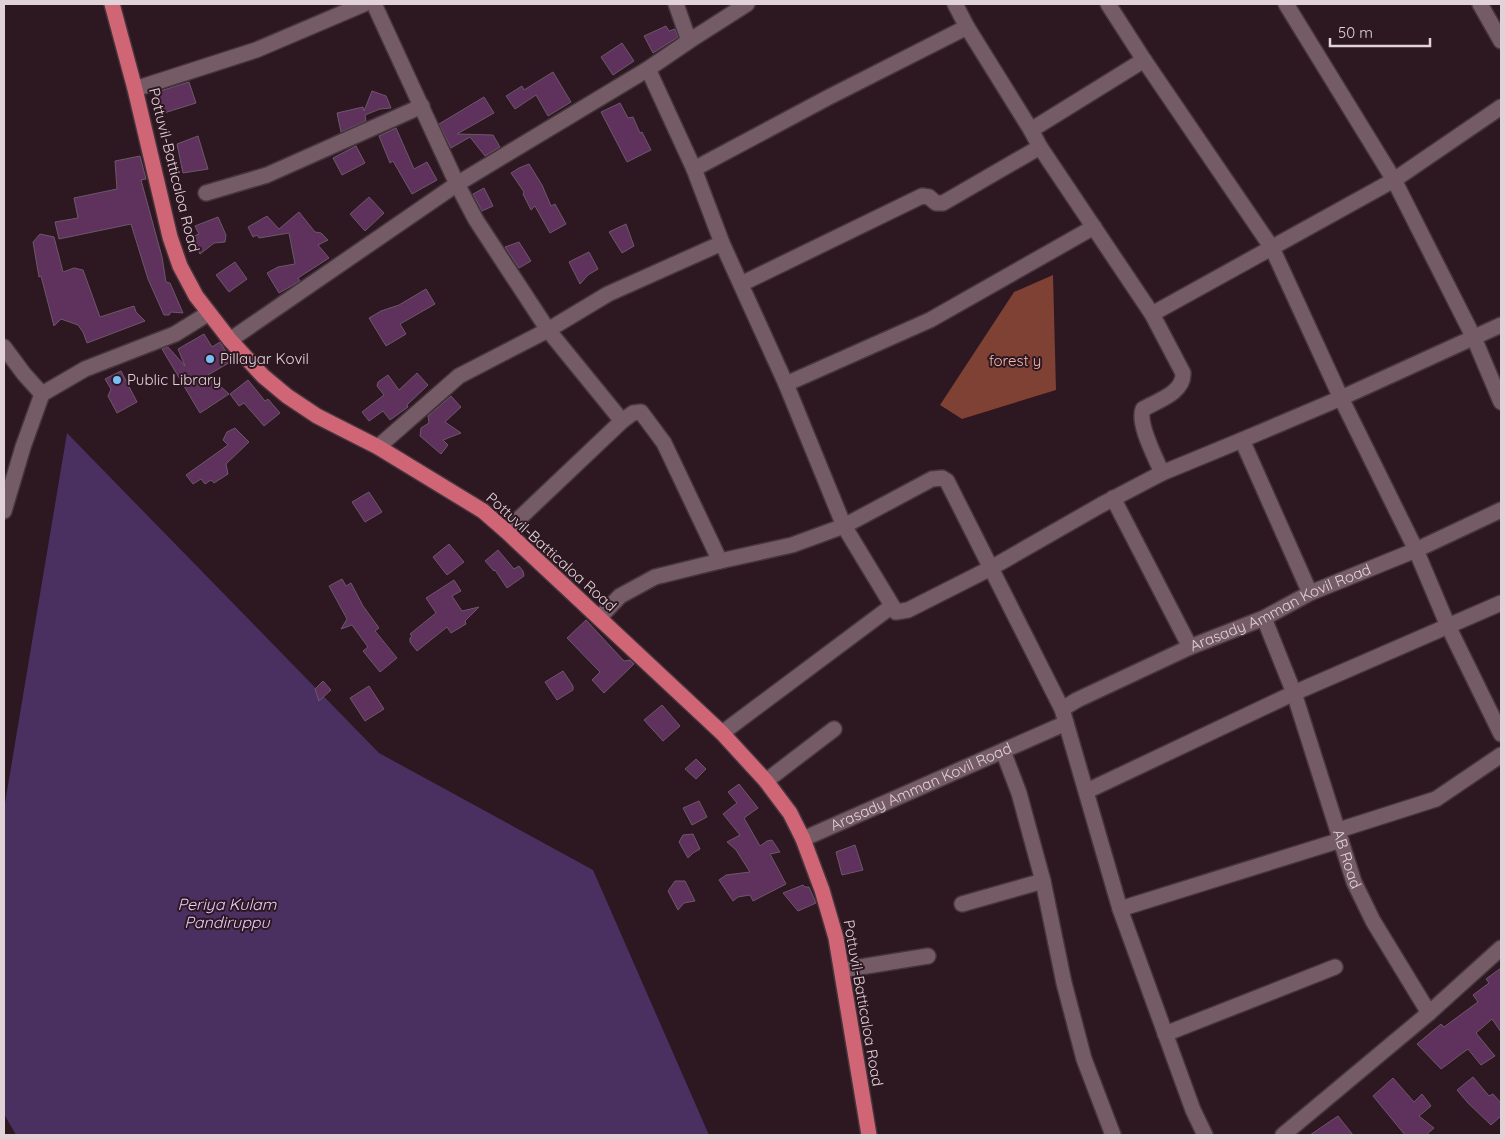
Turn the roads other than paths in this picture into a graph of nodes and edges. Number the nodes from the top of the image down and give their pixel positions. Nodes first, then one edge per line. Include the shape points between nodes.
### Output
1 (364, 4) edge
2 (374, 4) edge
3 (676, 4) edge
4 (747, 4) edge
5 (955, 4) edge
6 (1108, 4) edge
7 (1286, 4) edge
8 (1480, 4) edge
9 (116, 5) edge
10 (967, 27) junction
11 (689, 41) junction
12 (1501, 41) edge
13 (1144, 60) junction
14 (648, 69) junction
15 (135, 89) junction
16 (422, 106) junction
17 (1501, 107) edge
18 (1031, 130) junction
19 (1040, 147) junction
20 (694, 169) junction
21 (1394, 180) junction
22 (457, 184) junction
23 (206, 193) dead end
24 (1094, 227) junction
25 (722, 243) junction
26 (1272, 248) junction
27 (741, 284) junction
28 (209, 313) junction
29 (1152, 314) junction
30 (1501, 325) edge
31 (548, 330) junction
32 (1474, 338) junction
33 (230, 340) junction
34 (4, 347) edge
35 (786, 384) junction
36 (42, 394) junction
37 (1341, 398) junction
38 (1501, 402) edge
39 (622, 421) junction
40 (1242, 440) junction
41 (378, 447) junction
42 (1162, 473) junction
43 (1113, 498) junction
44 (1501, 510) edge
45 (4, 511) edge
46 (844, 526) junction
47 (506, 531) junction
48 (1416, 550) junction
49 (720, 561) junction
50 (991, 568) junction
51 (1310, 592) junction
52 (1501, 603) edge
53 (892, 606) junction
54 (599, 618) junction
55 (1264, 618) junction
56 (1448, 626) junction
57 (1190, 647) junction
58 (1294, 693) junction
59 (1064, 716) junction
60 (834, 729) dead end
61 (722, 733) junction
62 (1501, 734) edge
63 (1003, 751) junction
64 (1501, 755) edge
65 (766, 781) junction
66 (1087, 791) junction
67 (1340, 835) junction
68 (803, 839) junction
69 (1043, 881) junction
70 (962, 904) dead end
71 (1120, 909) junction
72 (1501, 948) edge
73 (928, 956) dead end
74 (1335, 967) dead end
75 (842, 970) junction
76 (1429, 1013) junction
77 (1165, 1034) junction
78 (869, 1135) edge
79 (1113, 1135) edge
80 (1205, 1135) edge
81 (1282, 1135) edge

1 - 15 street via 256,50
2 - 16 street
3 - 11 street
4 - 11 street
5 - 10 street
6 - 13 street
7 - 21 street
8 - 12 street
9 - 15 highway, Pottuvil-Batticaloa Road
10 - 18 street
10 - 20 street
11 - 14 street
13 - 18 street
13 - 26 street
14 - 20 street
14 - 22 street
15 - 28 highway, Pottuvil-Batticaloa Road via 172,244 187,281
16 - 22 street
16 - 23 street via 267,175
17 - 21 street
18 - 19 street
19 - 24 street
19 - 27 street via 943,203 922,196
20 - 25 street
21 - 26 street
21 - 32 street
22 - 31 street via 476,220
22 - 33 street
24 - 29 street
24 - 35 street via 930,320
25 - 27 street
25 - 31 street via 608,294
26 - 29 street
26 - 37 street
27 - 35 street
28 - 33 highway, Pottuvil-Batticaloa Road
28 - 36 street via 175,334 84,369
29 - 42 street via 1183,373 1172,394 1142,412 1143,426
30 - 32 street
31 - 39 street
31 - 41 street via 459,376
32 - 37 street
32 - 38 street
33 - 41 highway, Pottuvil-Batticaloa Road via 262,376 287,396 317,416
34 - 36 street
35 - 46 street
36 - 45 street
37 - 40 street
37 - 48 street
39 - 47 street
39 - 49 street via 641,412 664,443
40 - 42 street
40 - 51 street
41 - 47 highway, Pottuvil-Batticaloa Road via 483,511
42 - 43 street
43 - 50 street
43 - 57 street
44 - 48 street, Arasady Amman Kovil Road
46 - 49 street via 792,545
46 - 50 street via 932,479 942,478
46 - 53 street
47 - 54 highway, Pottuvil-Batticaloa Road
48 - 51 street, Arasady Amman Kovil Road
48 - 56 street
49 - 54 street via 655,577 620,596
50 - 53 street via 908,610 896,612
50 - 59 street
51 - 55 street, Arasady Amman Kovil Road
52 - 56 street
53 - 61 street
54 - 61 highway, Pottuvil-Batticaloa Road
55 - 57 street, Arasady Amman Kovil Road
55 - 58 street, AB Road
56 - 58 street
56 - 62 street
57 - 59 street, Arasady Amman Kovil Road via 1077,700
58 - 66 street
58 - 67 street, AB Road
59 - 63 street, Arasady Amman Kovil Road
59 - 66 street
60 - 65 street
61 - 65 highway, Pottuvil-Batticaloa Road
63 - 68 street, Arasady Amman Kovil Road
63 - 69 street via 1019,793
64 - 67 street via 1436,799
65 - 68 highway, Pottuvil-Batticaloa Road via 790,813
66 - 71 street
67 - 71 street
67 - 76 street, AB Road via 1354,882 1373,921
68 - 75 highway, Pottuvil-Batticaloa Road via 822,890
69 - 70 street
69 - 79 street via 1084,1059
71 - 77 street
72 - 76 street
73 - 75 street
74 - 77 street
75 - 78 highway, Pottuvil-Batticaloa Road
76 - 81 street
77 - 80 street

